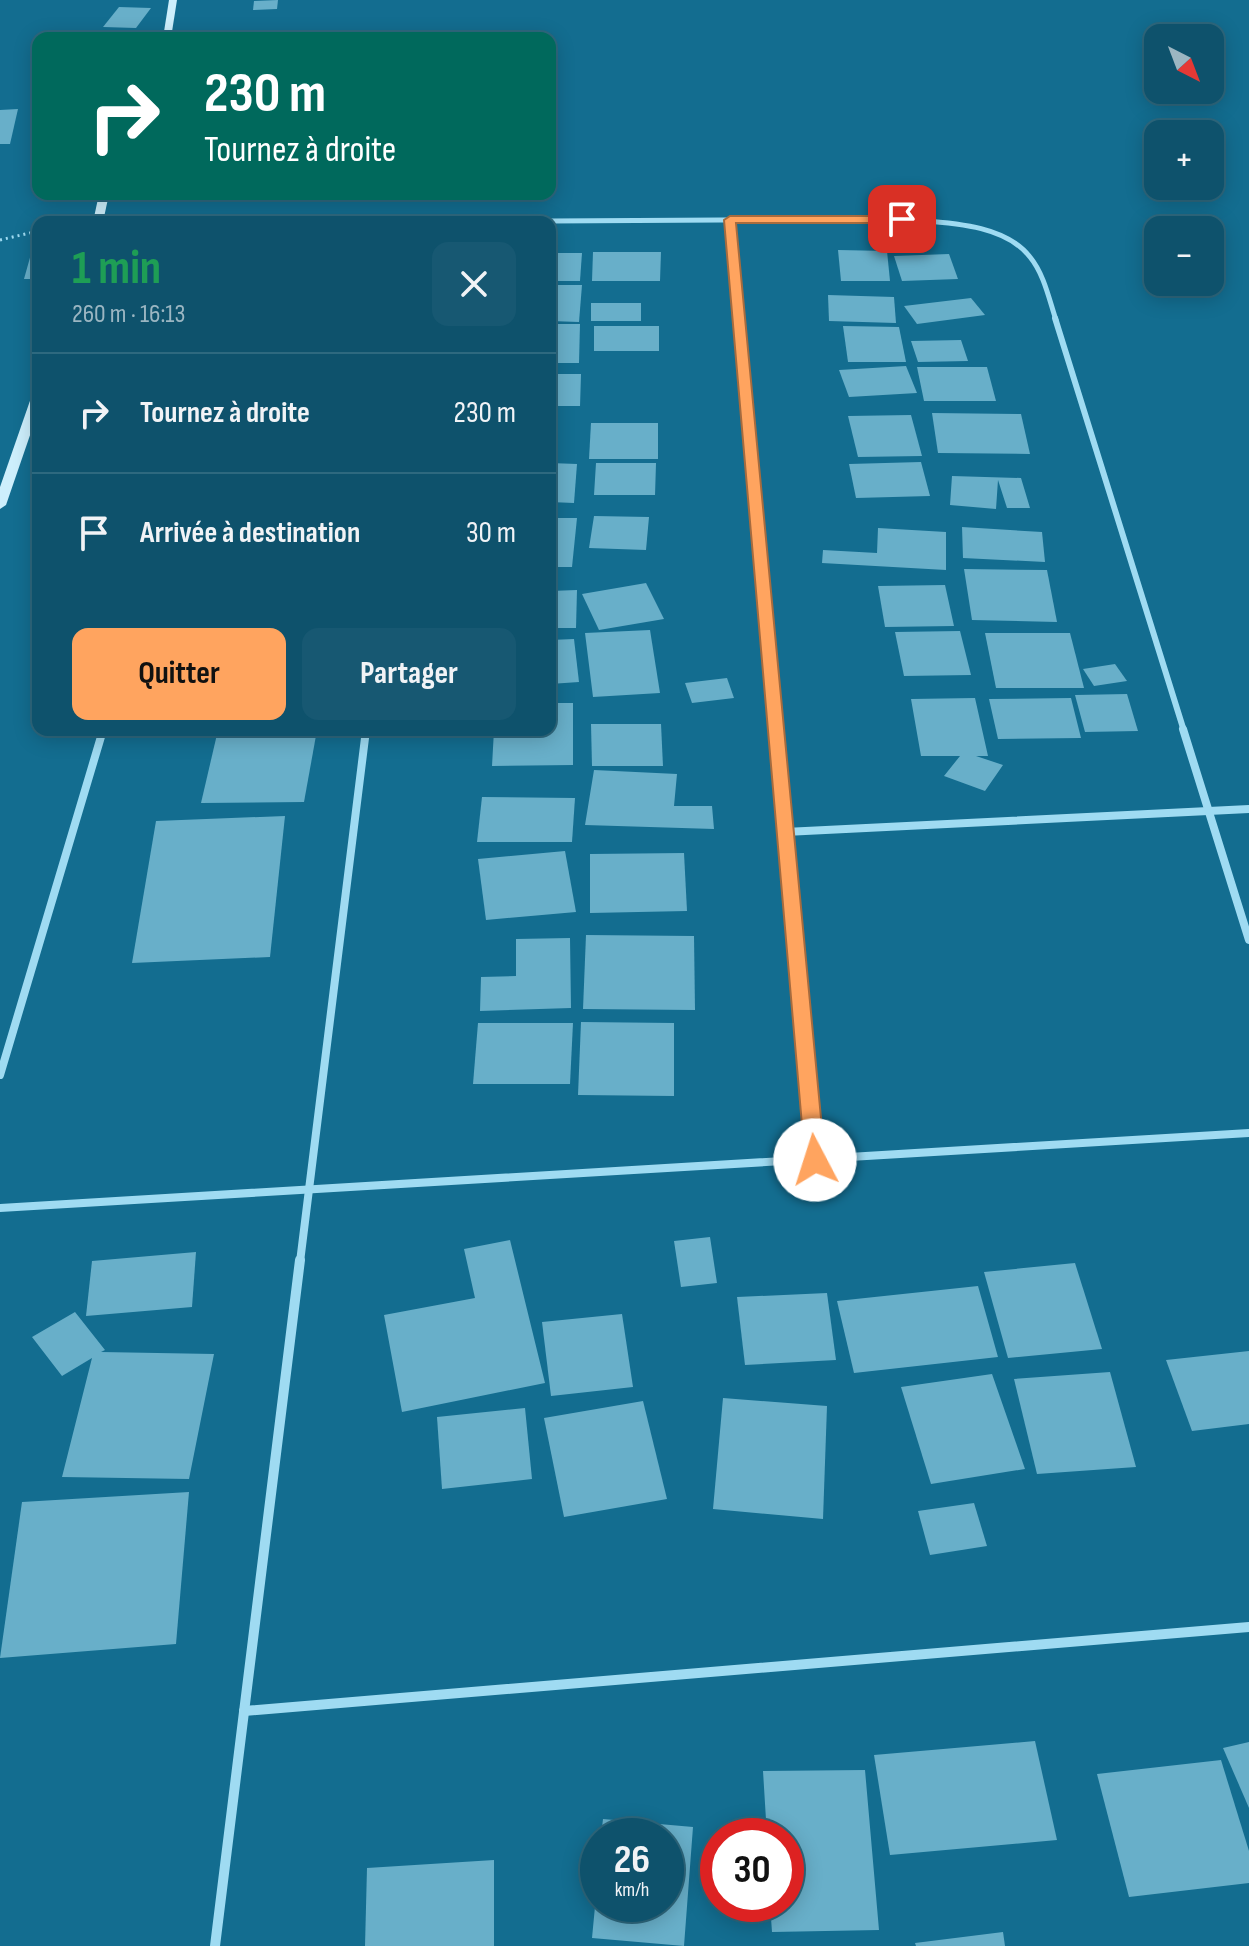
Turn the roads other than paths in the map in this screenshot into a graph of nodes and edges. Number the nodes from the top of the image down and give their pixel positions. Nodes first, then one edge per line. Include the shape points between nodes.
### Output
1 (173, 0) edge
2 (168, 32) edge
3 (730, 220) junction
4 (556, 221) edge
5 (32, 412) edge
6 (0, 505) edge
7 (101, 736) edge
8 (365, 736) edge
9 (1249, 809) edge
10 (1209, 811) junction
11 (785, 832) junction
12 (1249, 940) edge
13 (0, 1075) edge
14 (1249, 1133) edge
15 (815, 1160) junction
16 (308, 1189) junction
17 (0, 1208) edge
18 (1249, 1627) edge
19 (244, 1711) junction
20 (215, 1946) edge

1 - 2 main road
3 - 4 street
3 - 10 street via 953,225 999,236 1028,254 1045,285
3 - 11 street
5 - 6 main road
7 - 13 street
8 - 16 street
9 - 10 street
10 - 11 street
10 - 12 street
11 - 15 street
14 - 15 street
15 - 16 street
16 - 17 street
16 - 19 street
18 - 19 street
19 - 20 street

